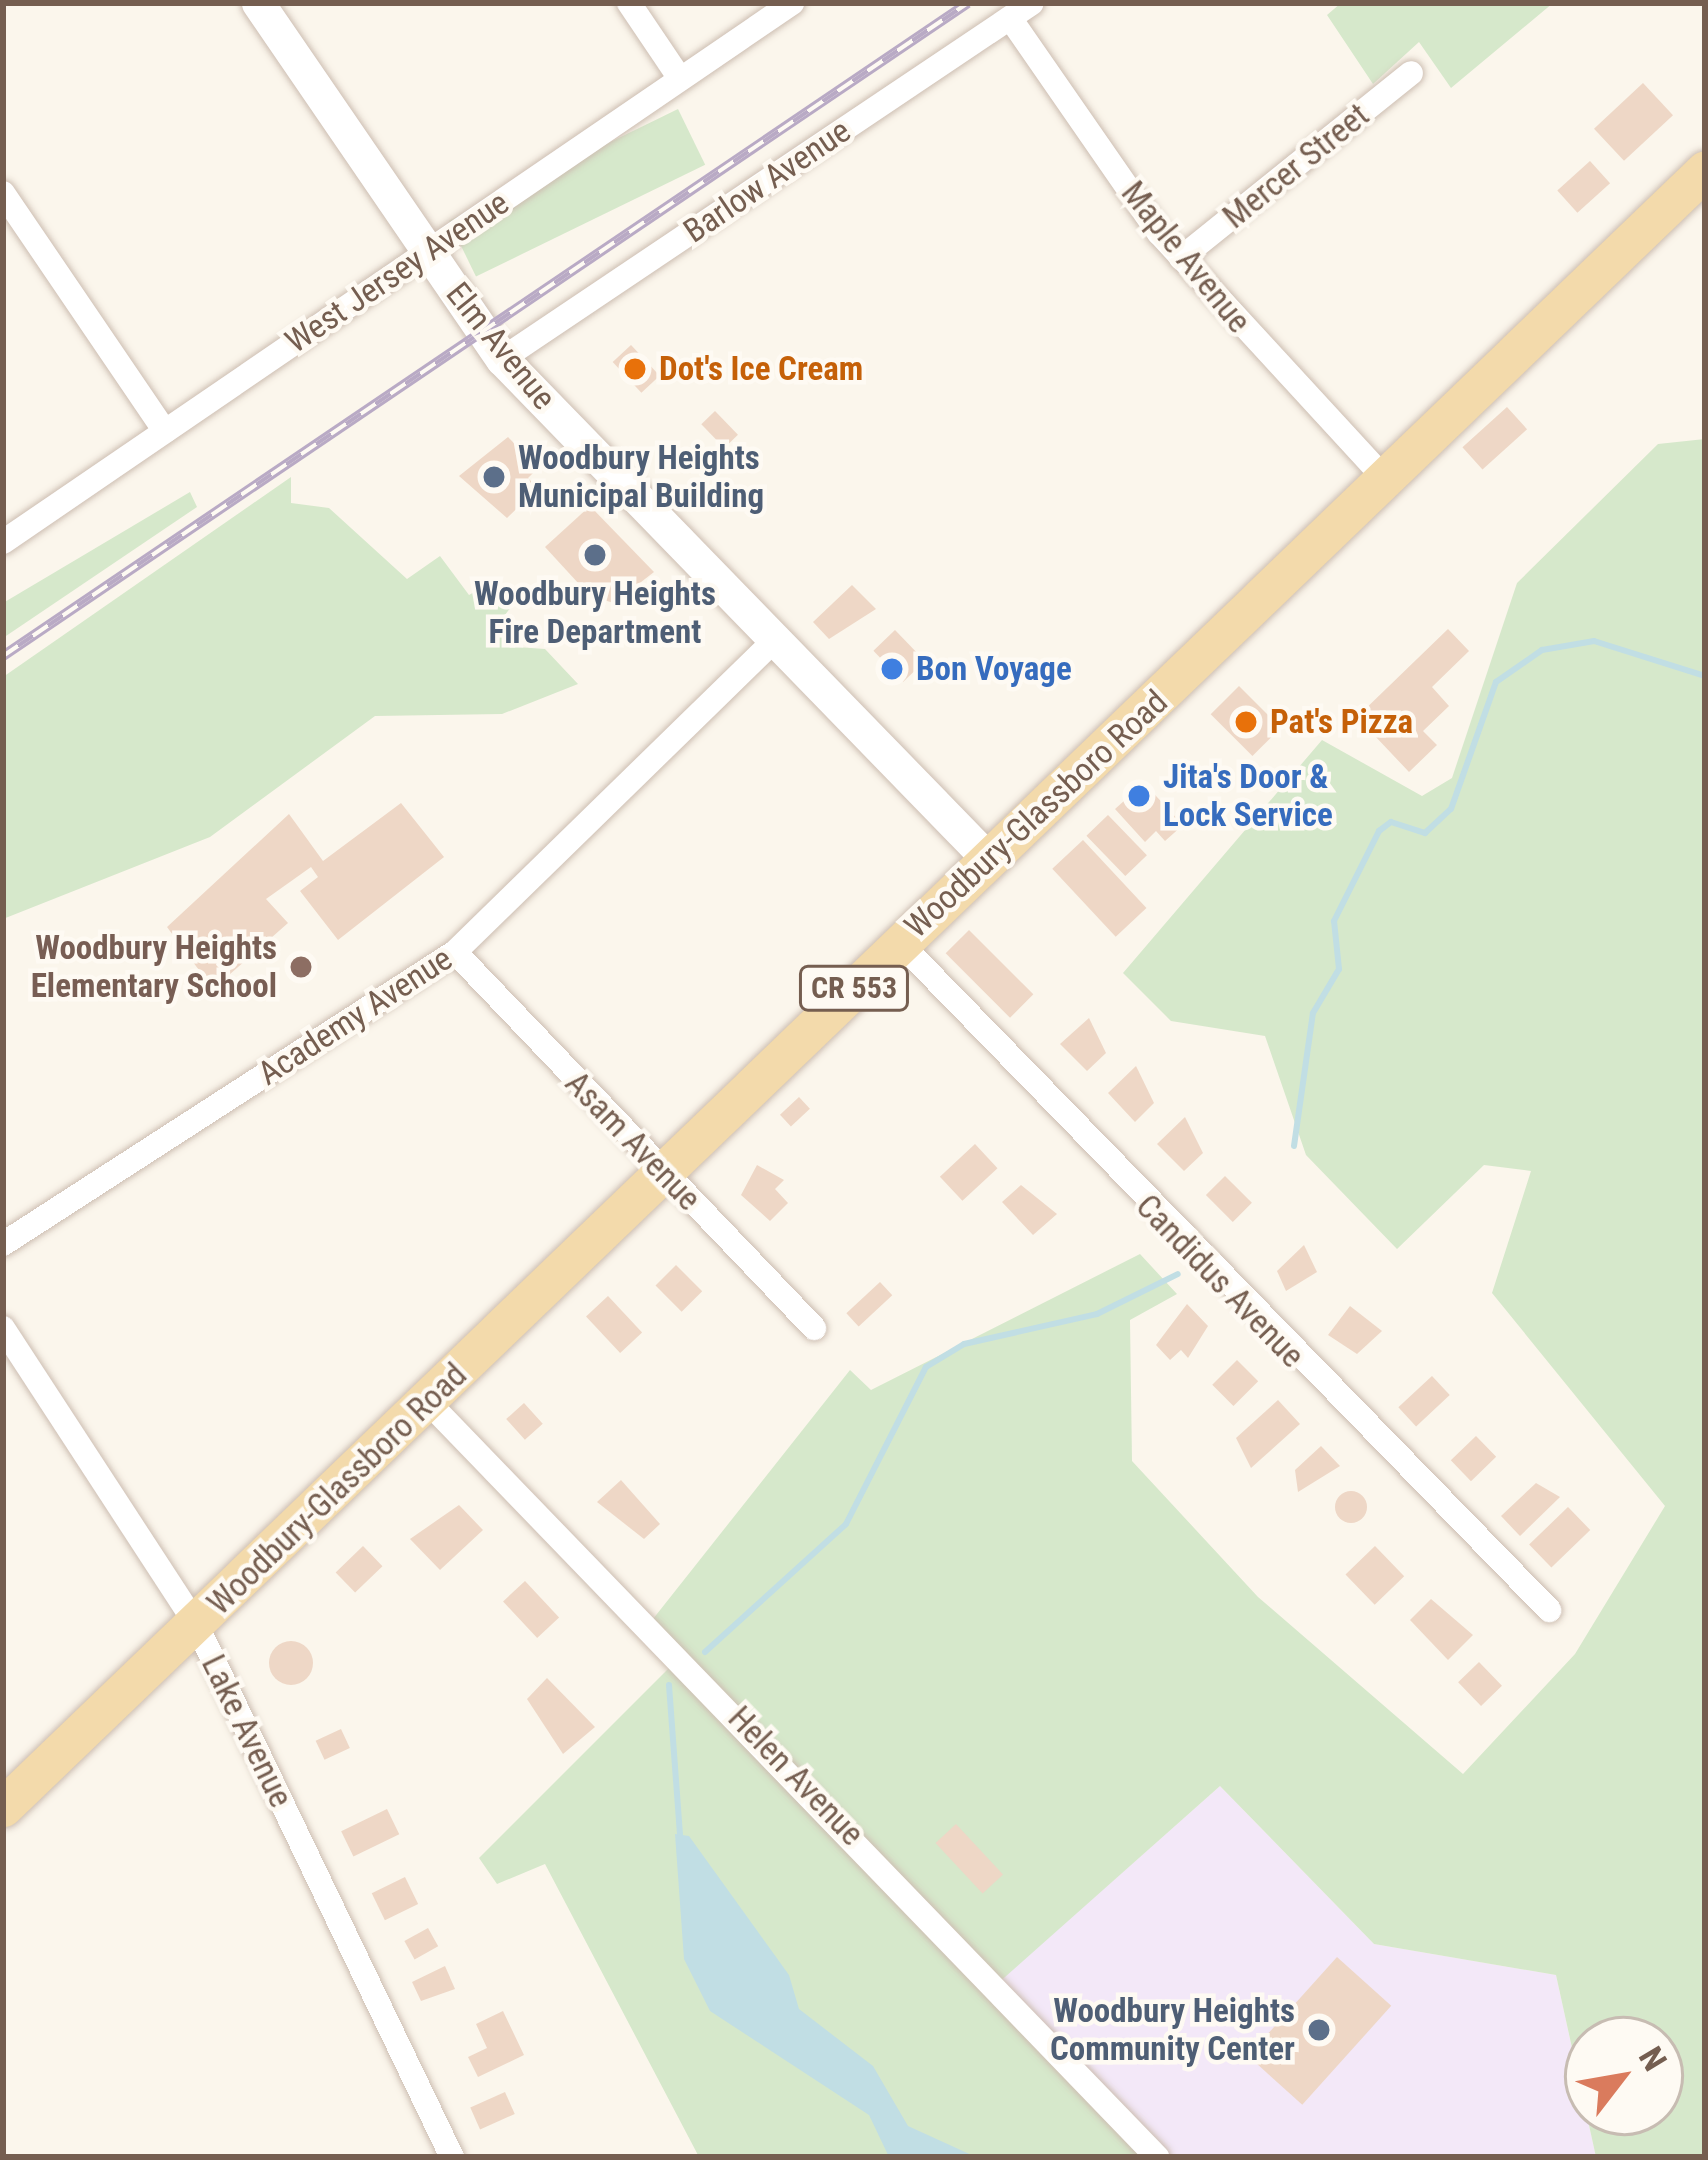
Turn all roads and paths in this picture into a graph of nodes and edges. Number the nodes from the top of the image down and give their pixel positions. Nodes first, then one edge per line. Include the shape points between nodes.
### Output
1 (258, 3) edge
2 (629, 3) edge
3 (792, 3) edge
4 (1032, 3) edge
5 (1010, 18) junction
6 (1411, 73) dead end
7 (680, 77) junction
8 (1705, 170) edge
9 (3, 193) edge
10 (427, 253) junction
11 (1181, 258) junction
12 (502, 359) junction
13 (165, 431) junction
14 (1384, 478) junction
15 (3, 542) edge
16 (774, 641) junction
17 (988, 859) junction
18 (900, 943) junction
19 (455, 952) junction
20 (664, 1174) junction
21 (3, 1244) edge
22 (3, 1328) edge
23 (814, 1328) dead end
24 (428, 1402) junction
25 (1549, 1610) dead end
26 (196, 1624) junction
27 (4, 1803) edge
28 (452, 2157) edge
29 (1157, 2157) edge

1 - 10 main road, Elm Avenue
2 - 7 street
3 - 7 street, West Jersey Avenue
4 - 5 street, Barlow Avenue
5 - 11 street, Maple Avenue
5 - 12 street, Barlow Avenue
6 - 11 street, Mercer Street
7 - 10 street, West Jersey Avenue
8 - 14 main road, Woodbury-Glassboro Road / CR 553
9 - 13 street
10 - 12 main road, Elm Avenue
10 - 13 street, West Jersey Avenue
11 - 14 street, Maple Avenue
12 - 16 main road, Elm Avenue
13 - 15 street, West Jersey Avenue
14 - 17 main road, Woodbury-Glassboro Road / CR 553
16 - 17 main road, Elm Avenue
16 - 19 street, Academy Avenue
17 - 18 main road, Woodbury-Glassboro Road / CR 553
18 - 20 main road, Woodbury-Glassboro Road / CR 553
18 - 25 street, Candidus Avenue
19 - 20 street, Asam Avenue
19 - 21 street, Academy Avenue
20 - 23 street, Asam Avenue
20 - 24 main road, Woodbury-Glassboro Road / CR 553
22 - 26 street, Lake Avenue
24 - 26 main road, Woodbury-Glassboro Road / CR 553
24 - 29 street, Helen Avenue
26 - 27 main road, Woodbury-Glassboro Road / CR 553
26 - 28 street, Lake Avenue

